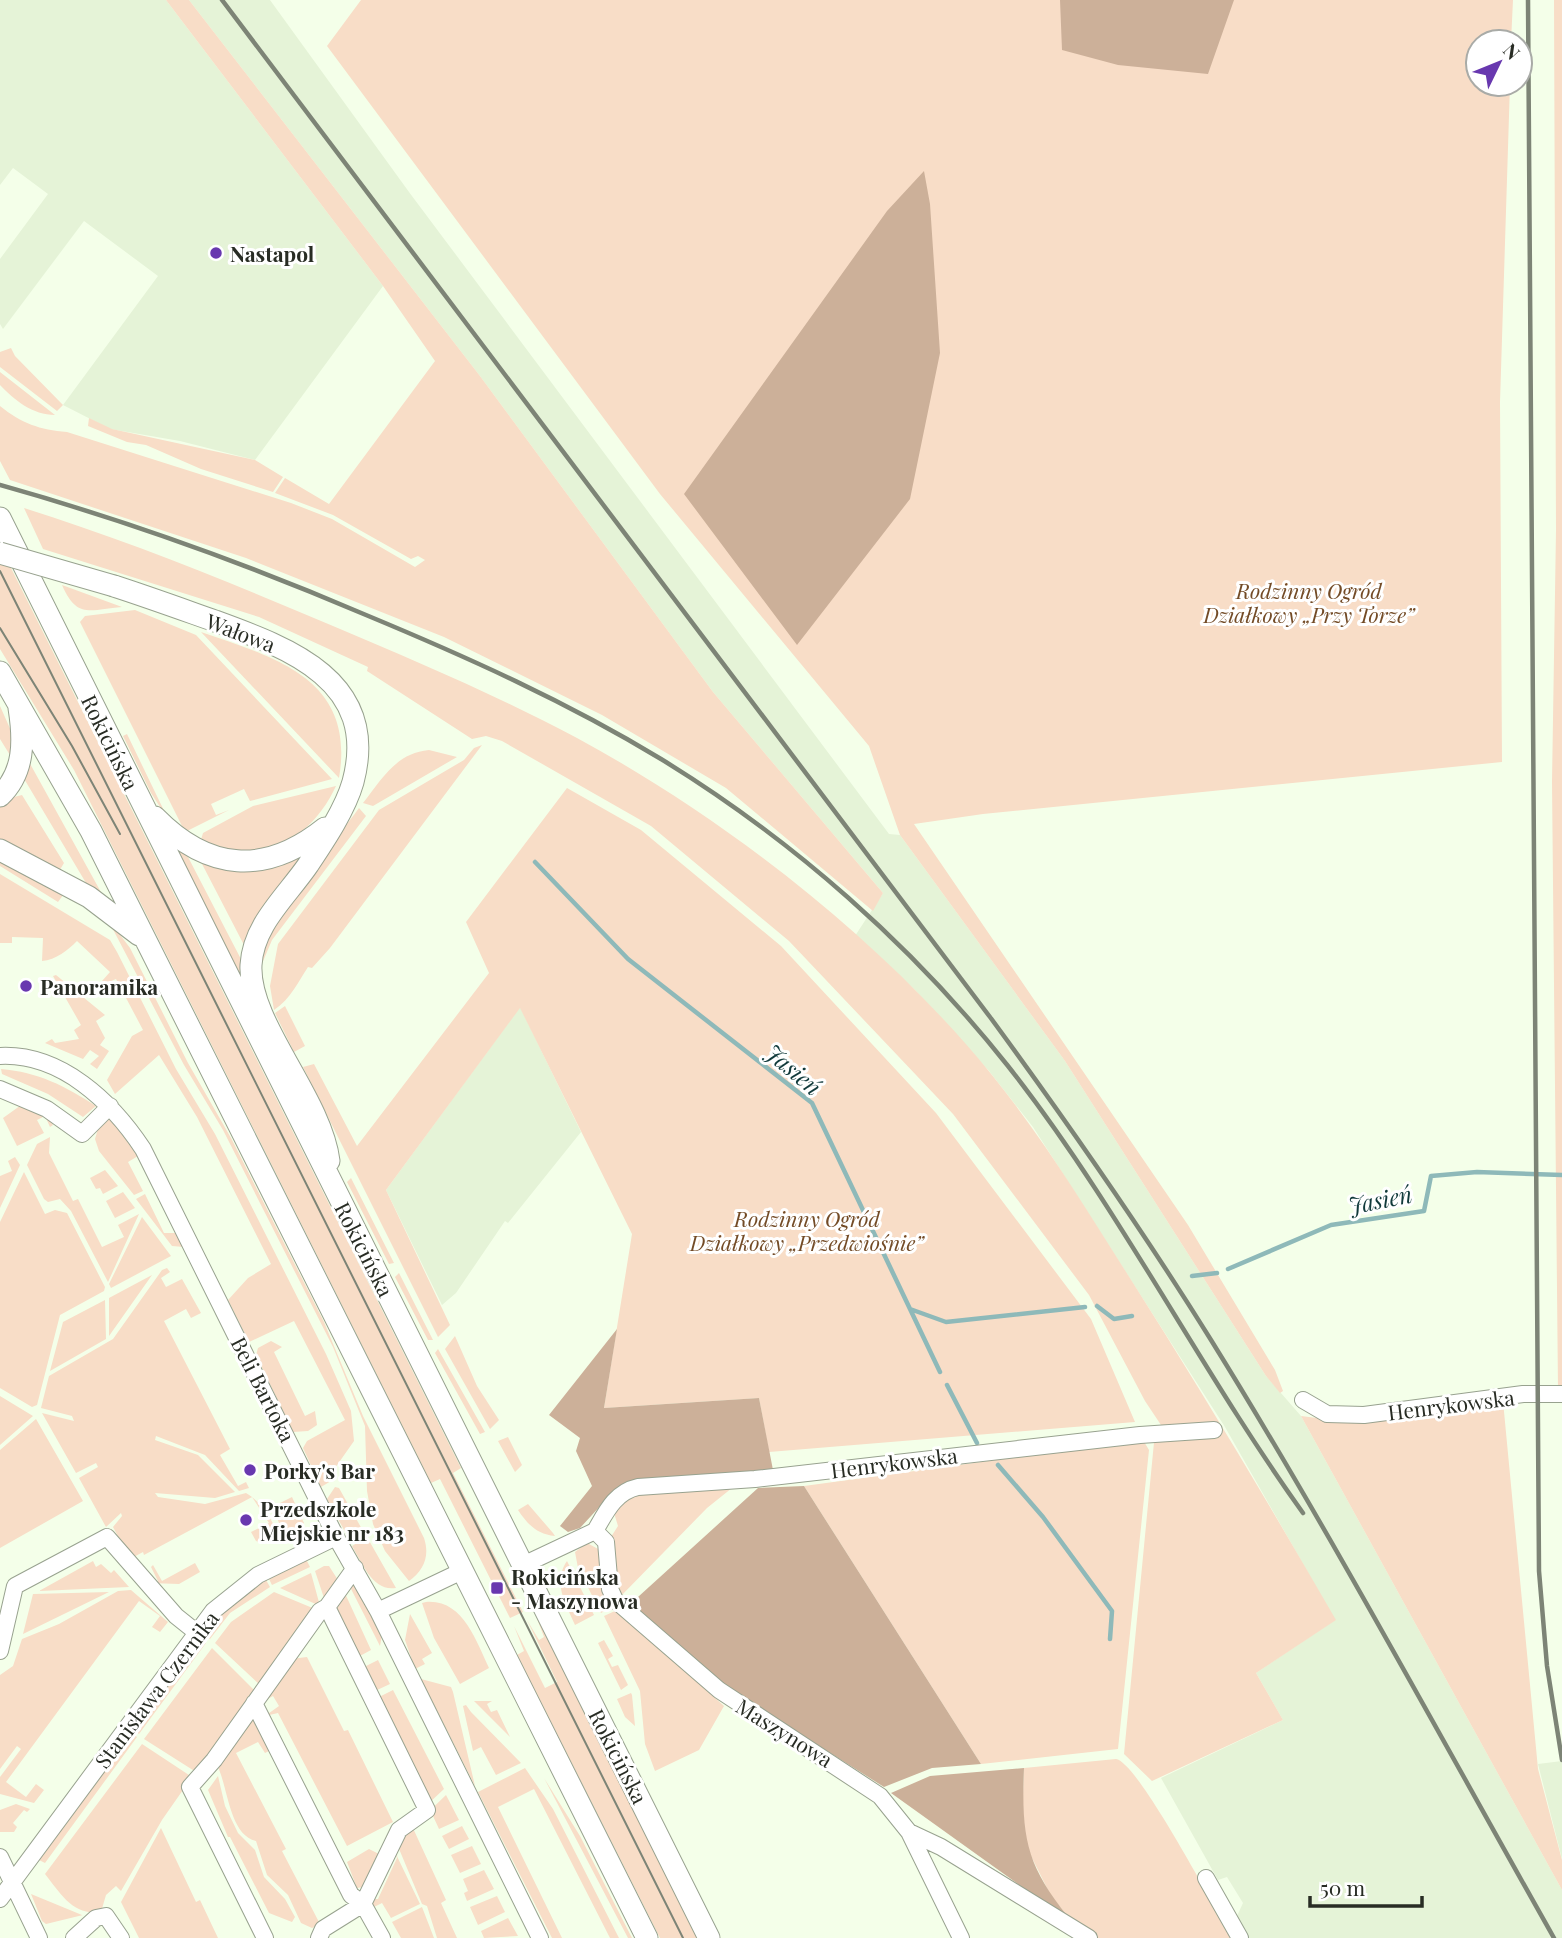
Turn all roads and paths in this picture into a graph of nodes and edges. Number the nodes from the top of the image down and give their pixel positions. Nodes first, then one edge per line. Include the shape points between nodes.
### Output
1 (0, 518) edge
2 (0, 553) edge
3 (0, 672) edge
4 (16, 696) junction
5 (0, 796) edge
6 (138, 796) junction
7 (334, 820) junction
8 (0, 850) edge
9 (146, 941) junction
10 (0, 1056) edge
11 (0, 1089) edge
12 (110, 1106) junction
13 (332, 1184) junction
14 (1562, 1394) edge
15 (1303, 1400) dead end
16 (1214, 1430) dead end
17 (594, 1531) junction
18 (336, 1537) junction
19 (523, 1565) junction
20 (355, 1568) junction
21 (462, 1571) junction
22 (327, 1607) junction
23 (378, 1611) junction
24 (196, 1632) junction
25 (0, 1651) edge
26 (254, 1703) junction
27 (909, 1832) junction
28 (0, 1857) edge
29 (1206, 1878) dead end
30 (13, 1881) junction
31 (0, 1899) edge
32 (363, 1904) junction
33 (39, 1938) edge
34 (74, 1938) edge
35 (121, 1938) edge
36 (265, 1938) edge
37 (319, 1938) edge
38 (382, 1938) edge
39 (540, 1938) edge
40 (647, 1938) edge
41 (709, 1938) edge
42 (961, 1938) edge
43 (1089, 1938) edge
44 (1240, 1938) edge

1 - 6 main road, Rokicińska
2 - 7 main road, Wałowa, bridge via 114,586 277,645 325,675 346,706 356,742 353,781
3 - 4 main road
4 - 5 main road via 22,757
4 - 9 main road
6 - 7 main road via 178,839 202,853 230,861 259,861 287,852
6 - 13 main road, Rokicińska
7 - 13 main road, Wałowa via 309,864 261,929 251,966 258,1003 325,1138
8 - 9 main road via 89,897
9 - 21 main road
10 - 12 street, Beli Bartoka via 33,1060 68,1074
11 - 12 street via 47,1109 82,1134
12 - 18 street, Beli Bartoka via 143,1149
13 - 19 main road, Rokicińska
14 - 15 street, Henrykowska via 1523,1394 1364,1415 1327,1414
16 - 17 street, Henrykowska via 755,1479 638,1487 612,1502
17 - 19 street
17 - 27 street, Maszynowa via 606,1542 610,1589 621,1607 719,1690 880,1796
18 - 20 street, Beli Bartoka
18 - 24 street, Stanisława Czernika via 242,1586
19 - 41 main road, Rokicińska
20 - 22 street
20 - 23 street, Beli Bartoka
21 - 23 street
21 - 40 main road
22 - 26 street
22 - 32 street via 427,1810 399,1830
23 - 39 street, Beli Bartoka
24 - 25 street via 176,1616 107,1537 15,1586
24 - 30 street, Stanisława Czernika
26 - 32 street via 348,1890
26 - 36 street via 190,1787
27 - 42 street
27 - 43 street, Maszynowa
28 - 30 street
29 - 44 street
30 - 31 street, Stanisława Czernika
30 - 33 street
32 - 37 street via 323,1929
32 - 38 street
34 - 35 street via 96,1918 106,1916

